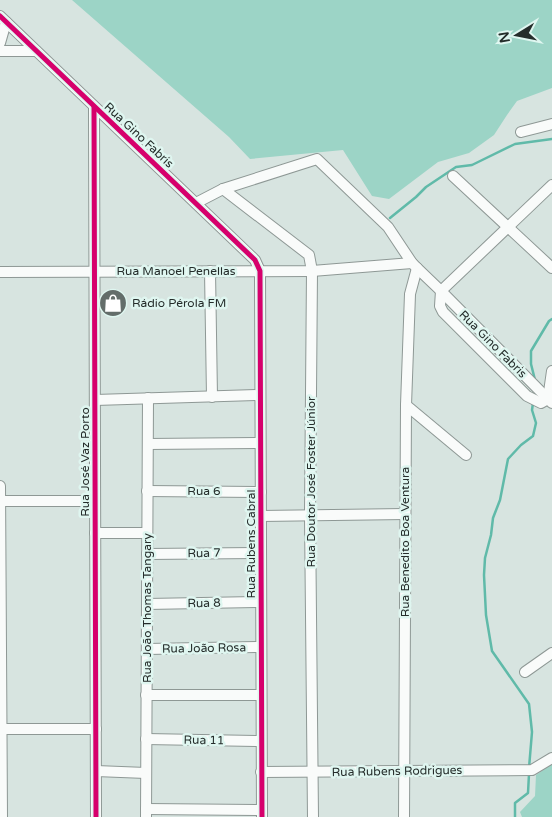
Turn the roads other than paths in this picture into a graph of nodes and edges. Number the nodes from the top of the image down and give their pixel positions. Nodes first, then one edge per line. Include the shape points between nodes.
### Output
1 (3, 19) edge
2 (0, 44) edge
3 (0, 51) edge
4 (36, 51) junction
5 (94, 107) junction
6 (551, 125) edge
7 (521, 132) dead end
8 (453, 176) dead end
9 (552, 185) edge
10 (223, 189) junction
11 (196, 203) junction
12 (508, 227) junction
13 (414, 266) junction
14 (552, 268) edge
15 (210, 271) junction
16 (260, 271) junction
17 (312, 271) junction
18 (0, 272) edge
19 (95, 272) junction
20 (441, 291) junction
21 (552, 371) edge
22 (260, 395) junction
23 (212, 397) junction
24 (148, 398) junction
25 (95, 400) junction
26 (546, 400) edge
27 (406, 405) junction
28 (260, 443) junction
29 (148, 444) junction
30 (466, 455) dead end
31 (0, 486) edge
32 (147, 491) junction
33 (261, 492) junction
34 (0, 501) edge
35 (95, 502) junction
36 (406, 514) junction
37 (310, 515) junction
38 (261, 516) junction
39 (147, 532) junction
40 (95, 533) junction
41 (261, 553) junction
42 (147, 554) junction
43 (261, 602) junction
44 (147, 604) junction
45 (261, 647) junction
46 (147, 649) junction
47 (552, 654) edge
48 (525, 672) dead end
49 (146, 695) junction
50 (261, 695) junction
51 (1, 729) edge
52 (96, 729) junction
53 (146, 739) junction
54 (261, 741) junction
55 (552, 758) edge
56 (96, 771) junction
57 (404, 771) junction
58 (262, 772) junction
59 (313, 772) junction
60 (146, 773) junction
61 (146, 813) edge
62 (262, 813) edge
63 (2, 817) edge
64 (96, 817) edge
65 (313, 817) edge
66 (404, 817) edge

1 - 2 street
1 - 4 street, Rua Gino Fabris
3 - 4 street
4 - 5 street, Rua Gino Fabris
5 - 11 street, Rua Gino Fabris
5 - 19 street, Rua José Vaz Porto
6 - 7 street
8 - 12 street
9 - 12 street
10 - 11 street, Rua Gino Fabris
10 - 13 street, Rua Gino Fabris via 317,159 388,226
10 - 17 street, Rua Doutor José Foster Júnior via 308,255
11 - 16 street, Rua Gino Fabris via 255,260
12 - 14 street
12 - 20 street
13 - 17 street, Rua Manoel Penellas
13 - 20 street, Rua Gino Fabris
13 - 27 street, Rua Benedito Boa Ventura
15 - 16 street, Rua Manoel Penellas
15 - 19 street, Rua Manoel Penellas
15 - 23 street
16 - 17 street, Rua Manoel Penellas
16 - 22 street, Rua Rubens Cabral
17 - 37 street, Rua Doutor José Foster Júnior
18 - 19 street, Rua Manoel Penellas
19 - 25 street, Rua José Vaz Porto
20 - 26 street, Rua Gino Fabris
20 - 26 street via 443,312 527,396
21 - 26 street
22 - 23 street
22 - 28 street, Rua Rubens Cabral
23 - 24 street
24 - 25 street
24 - 29 street, Rua João Thomas Tangary
25 - 35 street, Rua José Vaz Porto
27 - 30 street
27 - 36 street, Rua Benedito Boa Ventura
28 - 29 street
28 - 33 street, Rua Rubens Cabral
29 - 32 street, Rua João Thomas Tangary
31 - 34 street
32 - 33 street, Rua 6
32 - 39 street, Rua João Thomas Tangary
33 - 38 street, Rua Rubens Cabral
34 - 35 street
34 - 51 street
35 - 40 street, Rua José Vaz Porto
36 - 37 street
36 - 57 street, Rua Benedito Boa Ventura
37 - 38 street
37 - 59 street, Rua Doutor José Foster Júnior
38 - 41 street, Rua Rubens Cabral
39 - 40 street
39 - 42 street, Rua João Thomas Tangary
40 - 52 street, Rua José Vaz Porto
41 - 42 street, Rua 7
41 - 43 street, Rua Rubens Cabral
42 - 44 street, Rua João Thomas Tangary
43 - 44 street, Rua 8
43 - 45 street, Rua Rubens Cabral
44 - 46 street, Rua João Thomas Tangary
45 - 46 street, Rua João Rosa
45 - 50 street, Rua Rubens Cabral
46 - 49 street, Rua João Thomas Tangary
47 - 48 street
49 - 50 street
49 - 53 street, Rua João Thomas Tangary
50 - 54 street, Rua Rubens Cabral
51 - 52 street
51 - 63 street
52 - 56 street, Rua José Vaz Porto
53 - 54 street, Rua 11
53 - 60 street, Rua João Thomas Tangary
54 - 58 street, Rua Rubens Cabral
55 - 57 street, Rua Rubens Rodrigues via 532,770
56 - 60 street
56 - 64 street, Rua José Vaz Porto
57 - 59 street, Rua Rubens Rodrigues
57 - 66 street, Rua Benedito Boa Ventura
58 - 59 street, Rua Rubens Rodrigues
58 - 62 street, Rua Rubens Cabral
59 - 65 street, Rua Doutor José Foster Júnior
60 - 61 street, Rua João Thomas Tangary
61 - 62 street

